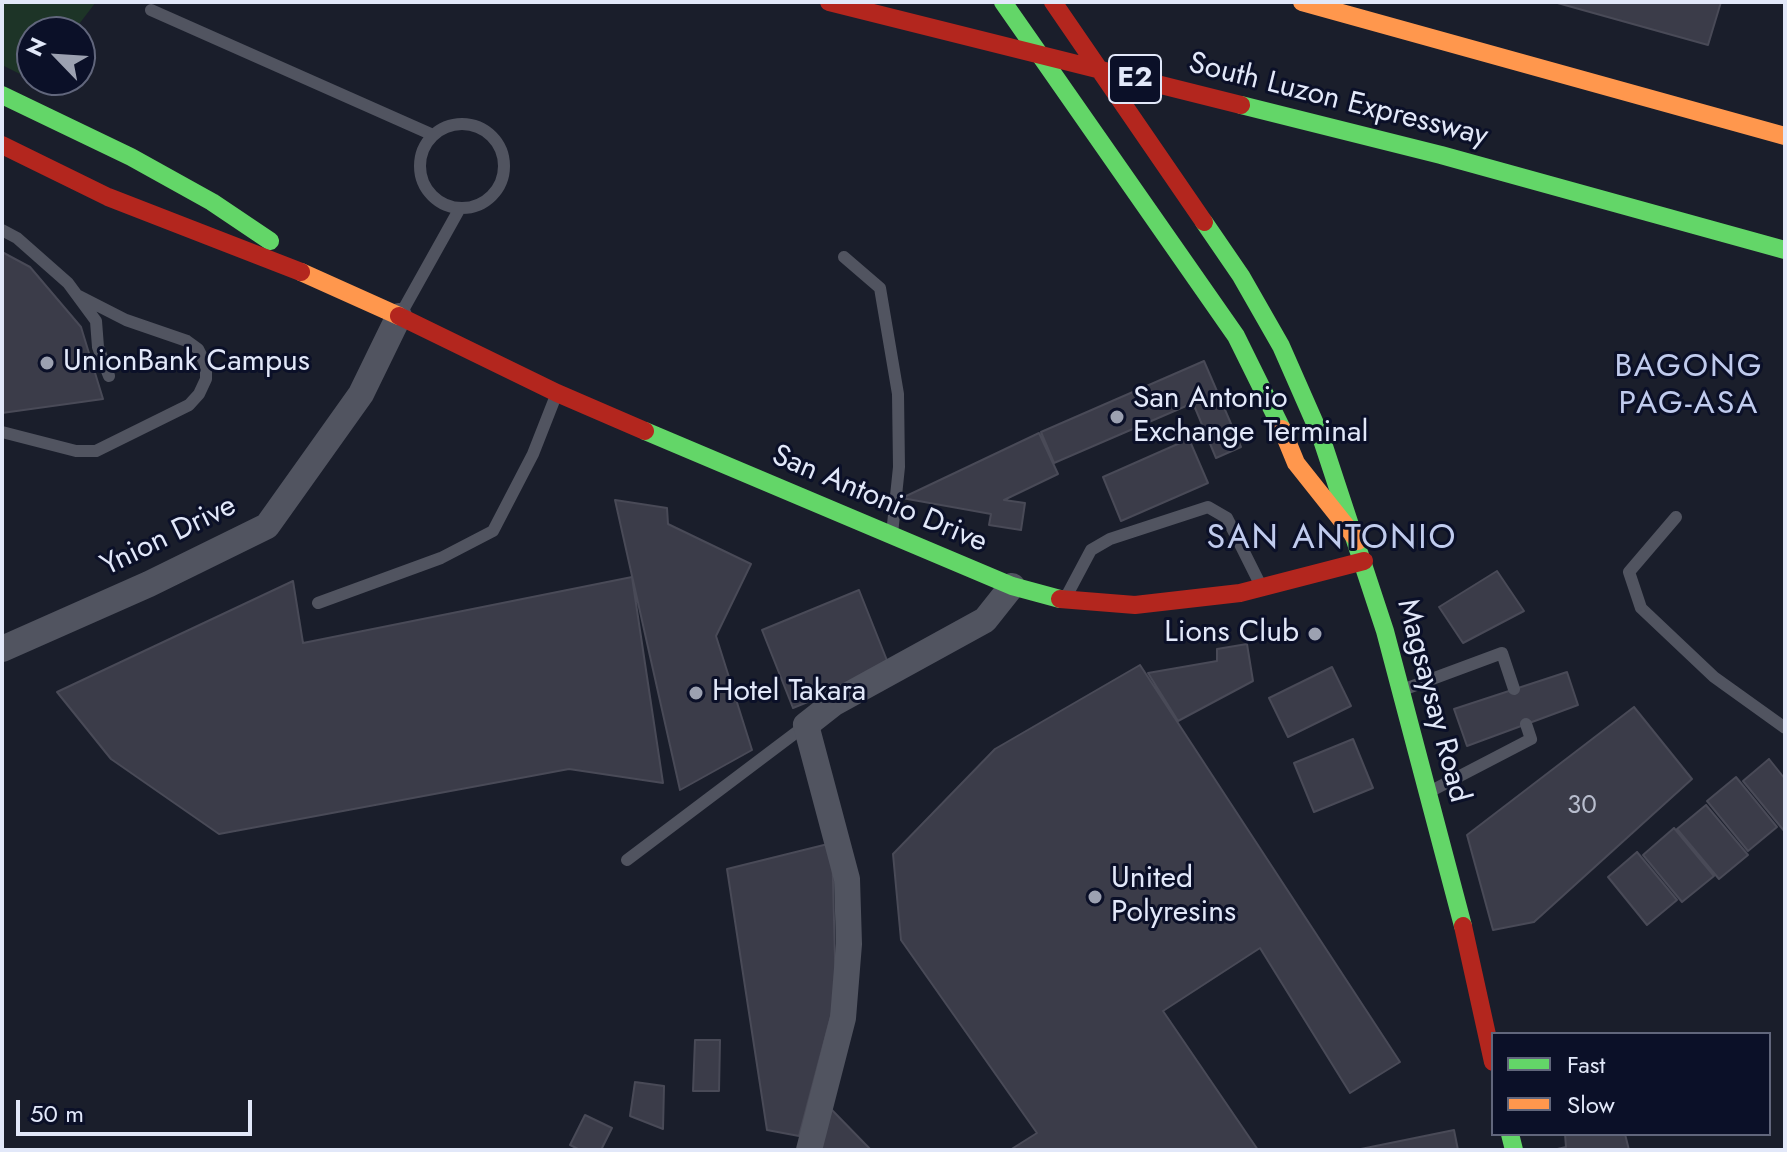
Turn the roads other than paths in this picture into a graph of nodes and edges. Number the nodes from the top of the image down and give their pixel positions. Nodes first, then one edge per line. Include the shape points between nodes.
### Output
1 (829, 2) edge
2 (1003, 2) edge
3 (1053, 2) edge
4 (1302, 2) edge
5 (151, 10) dead end
6 (2, 95) edge
7 (433, 135) junction
8 (1785, 136) edge
9 (2, 145) edge
10 (460, 208) junction
11 (2, 230) edge
12 (1785, 250) edge
13 (844, 257) dead end
14 (340, 287) junction
15 (77, 295) junction
16 (399, 316) junction
17 (109, 376) dead end
18 (557, 393) junction
19 (2, 432) edge
20 (1676, 517) dead end
21 (892, 537) junction
22 (1358, 541) junction
23 (1364, 561) junction
24 (1012, 586) junction
25 (1262, 586) junction
26 (1064, 600) junction
27 (318, 603) dead end
28 (2, 649) edge
29 (1514, 689) dead end
30 (1401, 690) junction
31 (1526, 724) dead end
32 (806, 725) junction
33 (1785, 728) edge
34 (1428, 793) junction
35 (627, 860) dead end
36 (1491, 1053) edge
37 (809, 1150) edge

1 - 12 main road, South Luzon Expressway / E2 via 1441,155
2 - 22 main road via 1236,336 1296,463
3 - 22 main road, Magsaysay Road via 1241,276 1281,346
4 - 8 main road
5 - 7 lane
6 - 14 main road via 212,202
7 - 10 lane via 420,160 420,174 435,198
7 - 10 lane via 444,127 472,125 494,139 501,151 504,165 496,191 487,200
9 - 14 main road via 108,197
10 - 16 lane
11 - 15 lane
13 - 21 lane via 880,288 898,394 899,467
14 - 16 main road, San Antonio Drive
15 - 17 lane via 96,321 98,347
15 - 19 lane via 198,349 206,365 199,394 189,405 96,451 65,449
16 - 18 main road, San Antonio Drive
16 - 28 street, Ynion Drive via 361,394 267,526
18 - 21 main road, San Antonio Drive
18 - 27 lane via 493,531 441,558
20 - 33 lane via 1629,572 1641,608 1714,677
21 - 24 main road, San Antonio Drive
22 - 23 main road, Magsaysay Road
23 - 25 main road, San Antonio Drive
23 - 30 main road, Magsaysay Road
24 - 26 main road, San Antonio Drive
24 - 32 street via 985,620 834,703
25 - 26 main road, San Antonio Drive via 1135,605
25 - 26 lane via 1227,518 1208,507 1091,550
29 - 30 lane via 1502,653
30 - 34 main road, Magsaysay Road
31 - 34 lane via 1531,739
32 - 35 lane
32 - 37 street via 847,879 849,944 843,1018
34 - 36 main road, Magsaysay Road

